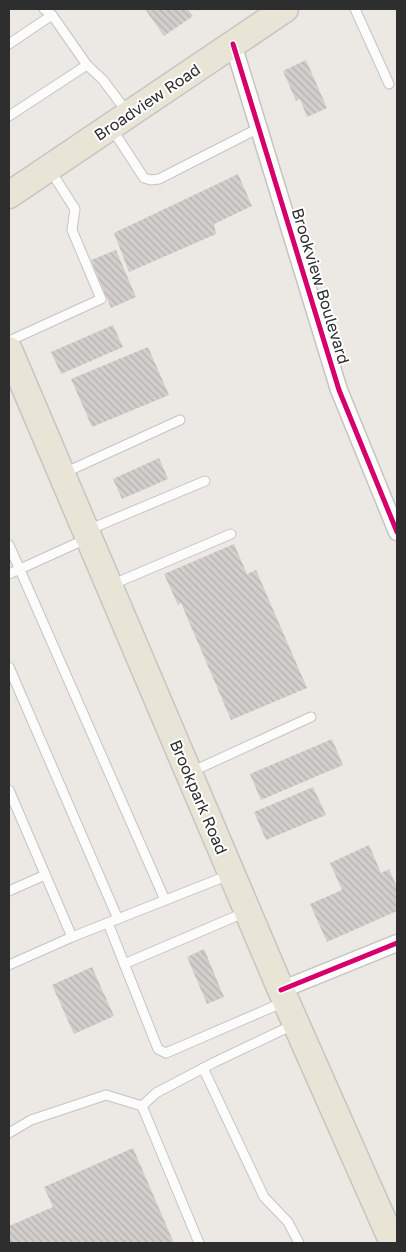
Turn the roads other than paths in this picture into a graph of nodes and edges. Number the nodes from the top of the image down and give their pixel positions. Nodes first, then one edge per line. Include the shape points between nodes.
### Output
1 (44, 9) edge
2 (354, 9) edge
3 (277, 11) edge
4 (52, 15) junction
5 (9, 44) edge
6 (233, 44) junction
7 (88, 65) junction
8 (389, 84) dead end
9 (9, 116) edge
10 (119, 120) junction
11 (259, 128) junction
12 (48, 168) junction
13 (9, 195) edge
14 (9, 341) edge
15 (9, 350) edge
16 (180, 420) dead end
17 (61, 474) junction
18 (205, 481) dead end
19 (397, 532) edge
20 (87, 534) junction
21 (231, 534) dead end
22 (9, 545) edge
23 (19, 569) junction
24 (9, 574) edge
25 (109, 586) junction
26 (9, 667) edge
27 (311, 717) dead end
28 (189, 773) junction
29 (9, 790) edge
30 (232, 874) junction
31 (45, 875) junction
32 (9, 890) edge
33 (165, 900) junction
34 (248, 912) junction
35 (118, 919) junction
36 (108, 923) junction
37 (72, 937) junction
38 (397, 943) edge
39 (124, 964) junction
40 (9, 965) edge
41 (288, 1005) junction
42 (203, 1068) junction
43 (142, 1106) junction
44 (9, 1132) edge
45 (199, 1243) edge
46 (299, 1243) edge
47 (392, 1243) edge

1 - 4 lane
2 - 8 lane
3 - 6 main road, Broadview Road
4 - 5 lane
4 - 7 lane
6 - 10 main road, Broadview Road
6 - 11 street, Brookview Boulevard
7 - 9 lane
7 - 10 lane via 103,80
10 - 11 lane via 144,178 151,180 159,179
10 - 12 main road, Broadview Road
11 - 19 street, Brookview Boulevard via 339,390
12 - 13 main road, Broadview Road
12 - 14 lane via 75,209 72,230 101,299
15 - 17 main road, Brookpark Road
16 - 17 lane
17 - 20 main road, Brookpark Road
18 - 20 lane
20 - 23 lane
20 - 25 main road, Brookpark Road
21 - 25 lane
22 - 23 lane
23 - 24 lane
23 - 33 lane
25 - 28 main road, Brookpark Road
26 - 35 lane
27 - 28 lane
28 - 30 main road, Brookpark Road
29 - 31 lane
30 - 33 lane
30 - 34 main road, Brookpark Road
31 - 32 lane
31 - 37 lane
33 - 35 lane
34 - 39 lane
34 - 41 main road, Brookpark Road
35 - 36 lane
36 - 37 lane
36 - 39 lane
37 - 40 lane
38 - 41 street
39 - 41 lane via 158,1049 166,1053
41 - 42 lane
41 - 47 main road, Brookpark Road
42 - 43 lane via 156,1093
42 - 46 lane via 264,1197 288,1222
43 - 44 lane via 106,1095 31,1120
43 - 45 lane

